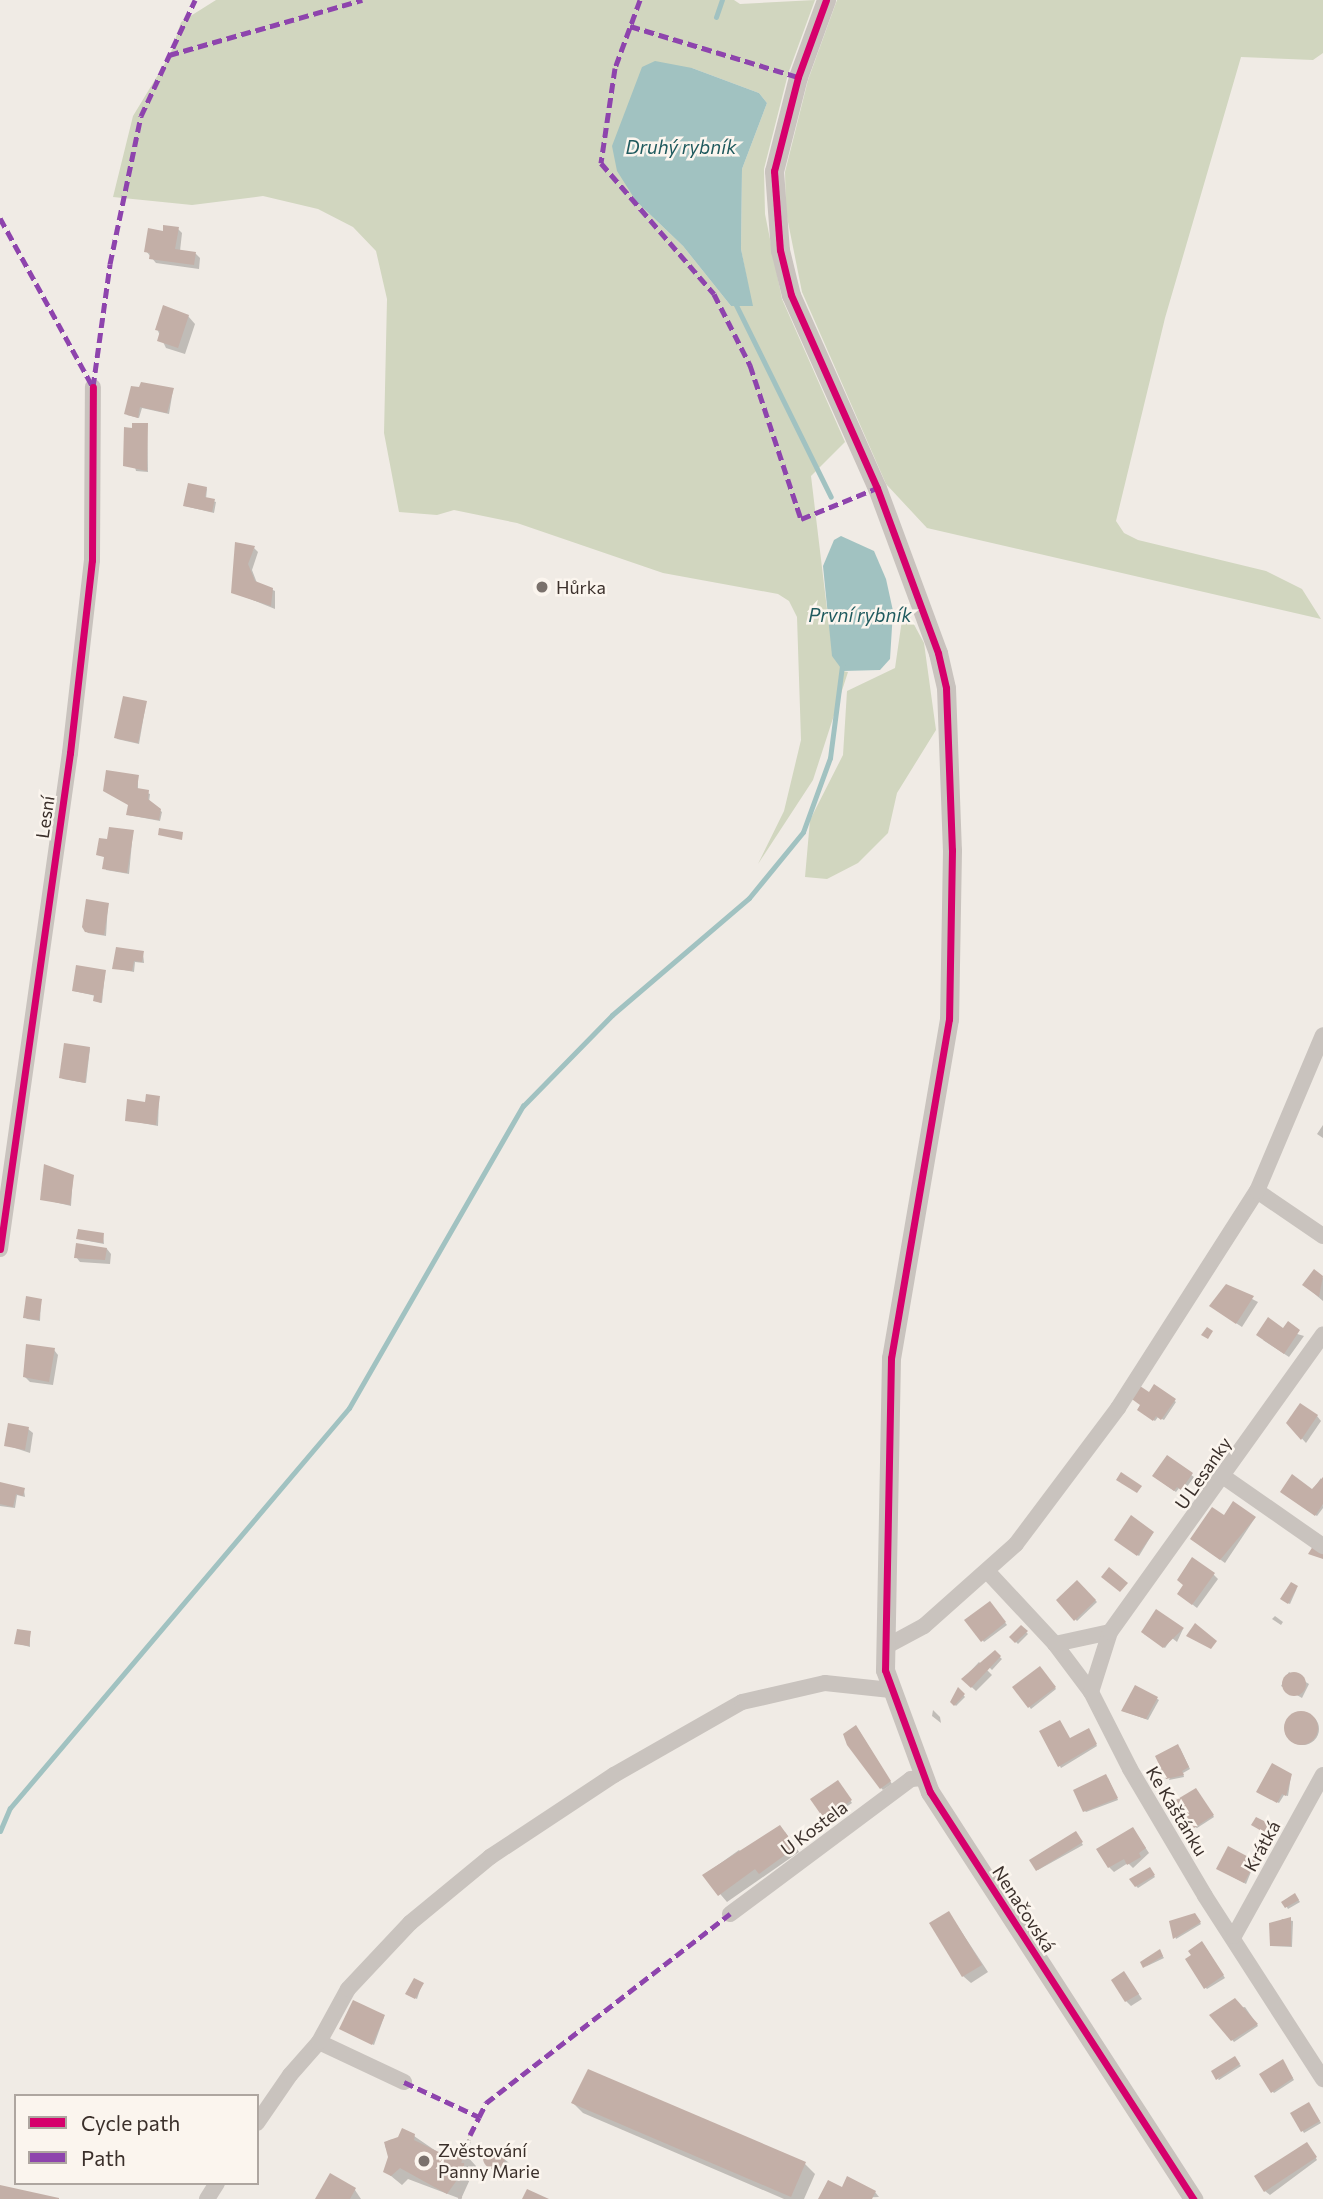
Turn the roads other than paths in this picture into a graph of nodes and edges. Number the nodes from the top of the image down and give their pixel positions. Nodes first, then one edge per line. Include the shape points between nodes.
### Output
1 (826, 0) edge
2 (93, 387) dead end
3 (1323, 1035) edge
4 (1257, 1191) junction
5 (1323, 1236) edge
6 (0, 1249) edge
7 (1323, 1334) edge
8 (1224, 1477) junction
9 (1323, 1546) edge
10 (987, 1571) junction
11 (1110, 1632) junction
12 (1055, 1644) junction
13 (885, 1647) junction
14 (891, 1690) junction
15 (1091, 1692) junction
16 (1323, 1775) edge
17 (923, 1778) junction
18 (730, 1914) dead end
19 (1234, 1936) junction
20 (320, 2042) junction
21 (1323, 2079) edge
22 (404, 2082) dead end
23 (259, 2120) edge
24 (1193, 2199) edge

1 - 13 street, Nenačovská via 798,77 774,171 780,250 792,295 877,488 938,653 946,688 952,850 949,1019 891,1358
2 - 6 street, Lesní via 92,560 70,753
3 - 4 street
4 - 5 street
4 - 10 street via 1118,1408 1016,1544
7 - 8 street, U Lesanky
8 - 9 street
8 - 11 street, U Lesanky
10 - 12 street, Ke Kaštánku
10 - 13 street via 924,1626
11 - 12 street
11 - 15 street, U Lesanky
12 - 15 street, Ke Kaštánku
13 - 14 street, Nenačovská
14 - 17 street, Nenačovská
14 - 20 street via 825,1682 742,1702 614,1775 489,1857 410,1923 348,1989
15 - 19 street, Ke Kaštánku via 1130,1769
16 - 19 street, Krátká
17 - 18 street, U Kostela via 911,1779
17 - 24 street, Nenačovská
19 - 21 street, Ke Kaštánku
20 - 22 street
20 - 23 street

